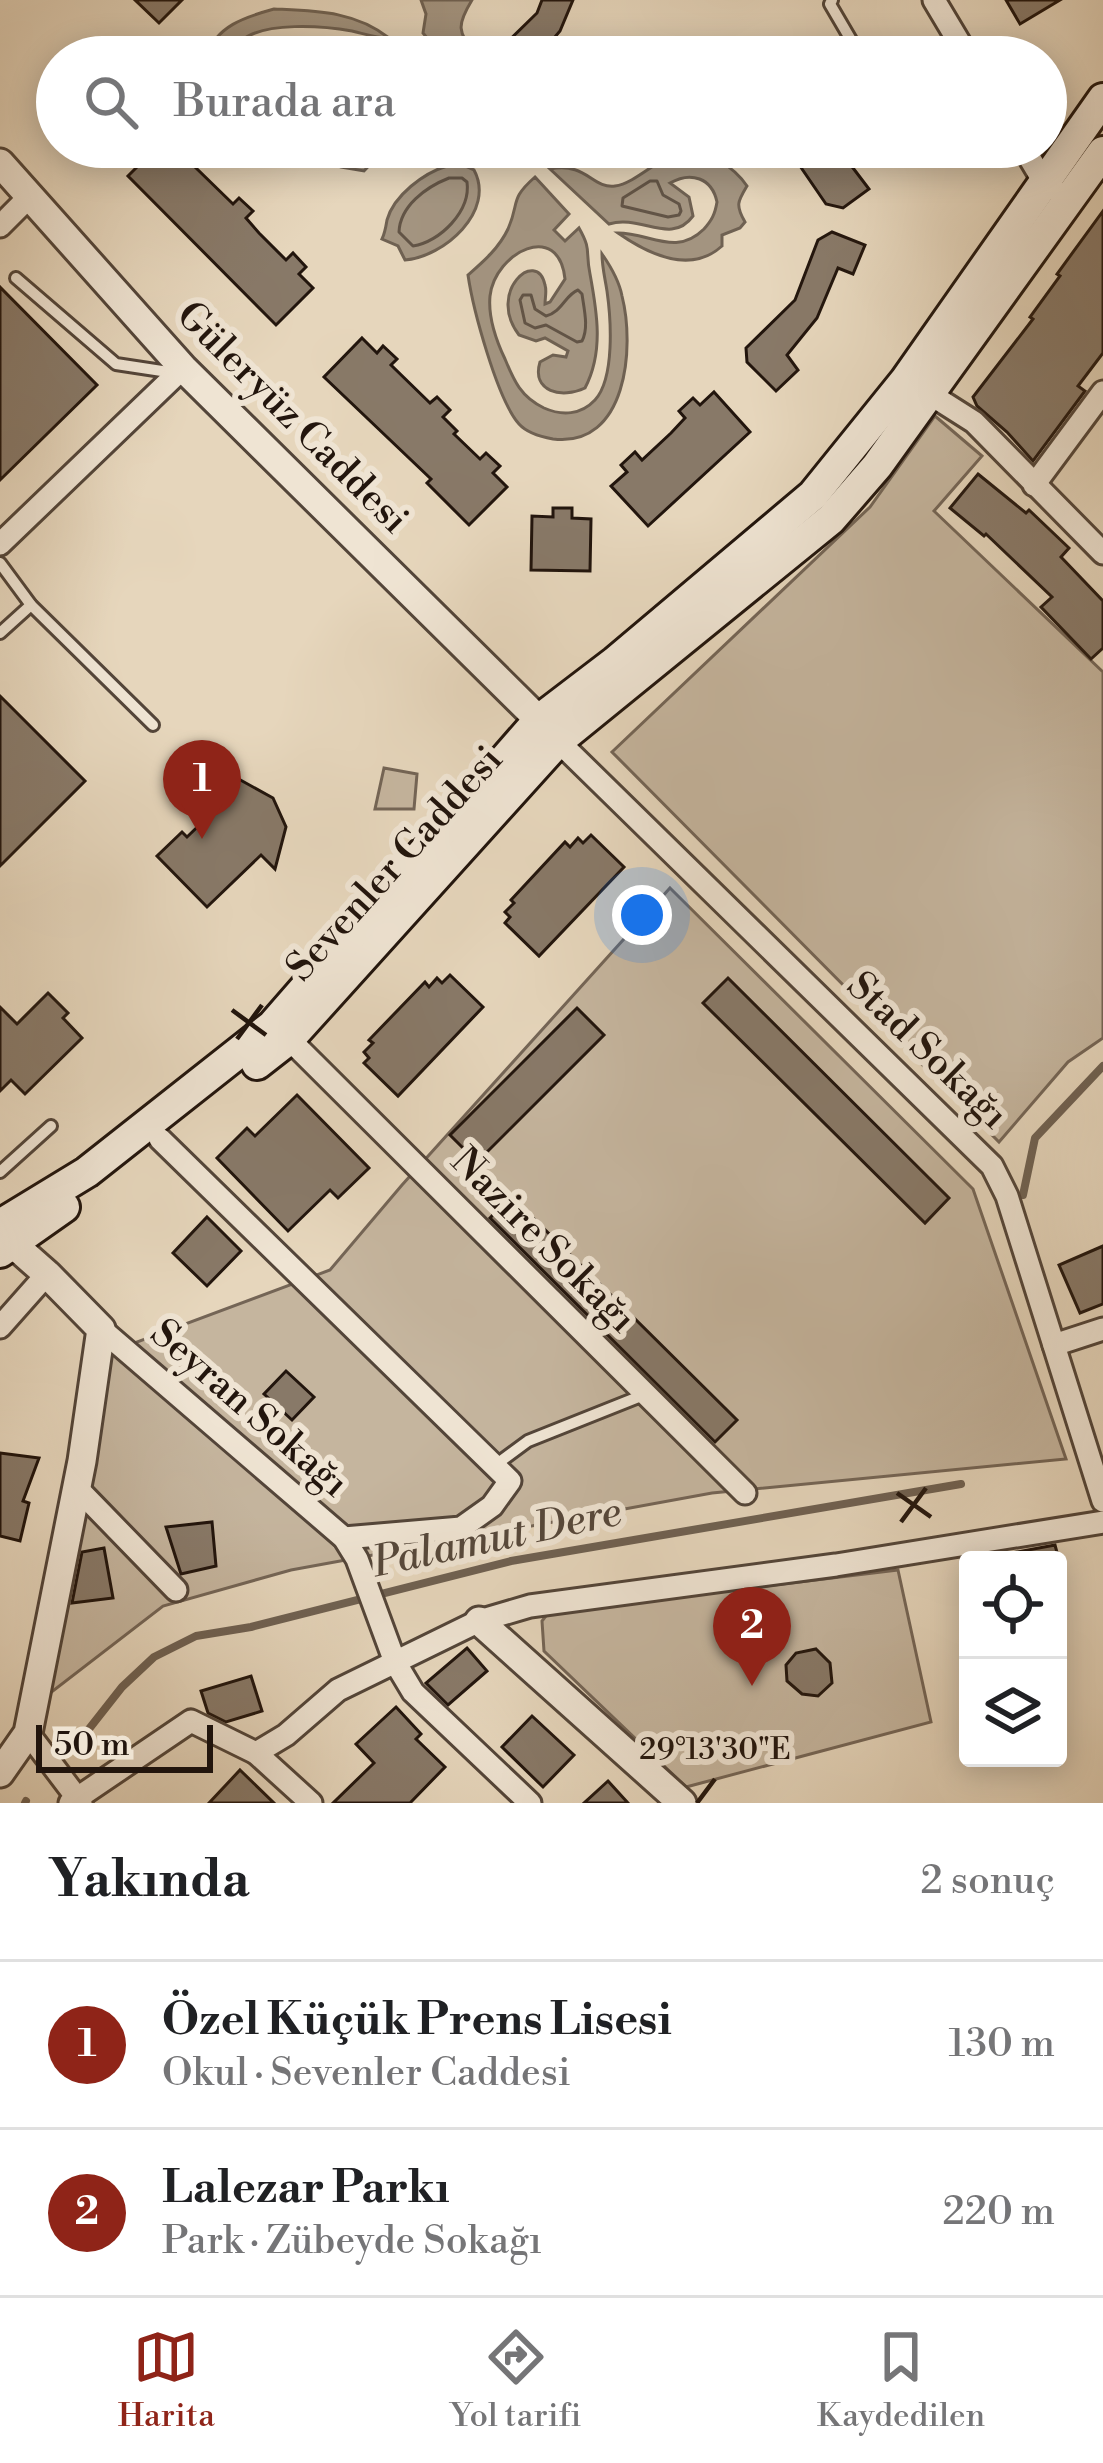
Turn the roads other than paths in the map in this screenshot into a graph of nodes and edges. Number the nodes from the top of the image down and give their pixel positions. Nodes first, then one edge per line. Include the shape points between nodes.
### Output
1 (832, 0) edge
2 (934, 0) edge
3 (849, 36) edge
4 (955, 36) edge
5 (1103, 99) edge
6 (1103, 152) edge
7 (0, 163) edge
8 (1039, 168) edge
9 (1057, 191) junction
10 (30, 196) junction
11 (0, 226) edge
12 (16, 278) dead end
13 (179, 371) junction
14 (918, 387) junction
15 (1103, 392) edge
16 (1034, 485) junction
17 (0, 544) edge
18 (1103, 553) edge
19 (0, 563) edge
20 (32, 605) junction
21 (0, 633) edge
22 (153, 725) dead end
23 (548, 731) junction
24 (290, 1039) junction
25 (51, 1126) dead end
26 (160, 1139) junction
27 (0, 1172) edge
28 (4, 1240) edge
29 (47, 1274) junction
30 (0, 1327) edge
31 (1103, 1329) edge
32 (101, 1330) junction
33 (1054, 1345) junction
34 (646, 1394) junction
35 (494, 1466) junction
36 (77, 1488) junction
37 (745, 1493) dead end
38 (1103, 1501) edge
39 (1103, 1522) edge
40 (344, 1538) junction
41 (176, 1590) dead end
42 (479, 1621) junction
43 (394, 1662) junction
44 (28, 1732) junction
45 (256, 1753) junction
46 (0, 1773) edge
47 (76, 1801) edge
48 (311, 1803) edge
49 (530, 1803) edge
50 (682, 1803) edge

1 - 3 lane
2 - 4 street
5 - 9 main road, Sevenler Caddesi
6 - 9 main road, Sevenler Caddesi
7 - 10 street, Güleryüz Caddesi
8 - 9 street
9 - 14 main road, Sevenler Caddesi
10 - 11 street
10 - 13 street, Güleryüz Caddesi
12 - 13 lane via 116,364
13 - 17 street
13 - 23 street, Güleryüz Caddesi
14 - 16 street via 974,422
14 - 23 main road, Sevenler Caddesi via 877,466 831,519
15 - 16 street
16 - 18 street
19 - 20 lane
20 - 21 lane
20 - 22 lane
23 - 24 main road, Sevenler Caddesi
23 - 28 main road, Sevenler Caddesi via 272,1026
23 - 33 street, Stad Sokağı via 992,1166
24 - 26 main road, Sevenler Caddesi
24 - 34 street, Nazire Sokağı
25 - 27 lane
26 - 28 main road, Sevenler Caddesi
26 - 35 street
28 - 29 street
29 - 30 street
29 - 32 street
31 - 33 street
32 - 36 street
32 - 40 street, Seyran Sokağı
33 - 38 street, Stad Sokağı
34 - 35 lane via 527,1441
34 - 37 street, Nazire Sokağı
35 - 40 street via 510,1481 461,1528
36 - 41 street
36 - 44 street
39 - 42 street via 530,1606
40 - 43 street, Seyran Sokağı
42 - 43 street
42 - 50 street
43 - 45 street via 338,1690
43 - 49 street, Seyran Sokağı via 413,1692
44 - 46 street
44 - 47 street
45 - 47 street via 191,1721
45 - 48 street

